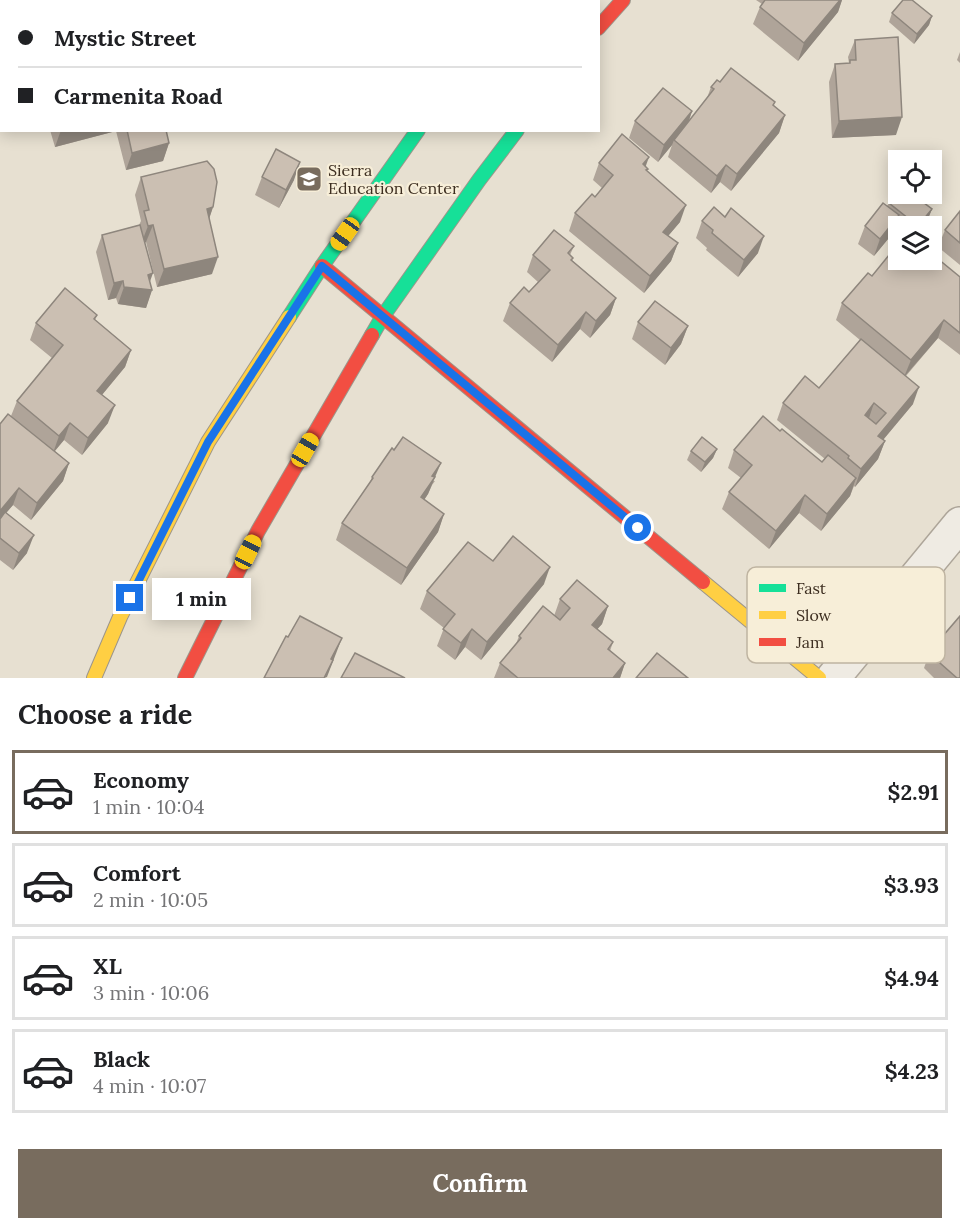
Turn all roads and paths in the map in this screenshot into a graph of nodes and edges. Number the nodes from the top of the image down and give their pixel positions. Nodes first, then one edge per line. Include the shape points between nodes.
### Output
1 (623, 0) edge
2 (600, 26) edge
3 (417, 132) edge
4 (516, 132) edge
5 (322, 266) junction
6 (383, 316) junction
7 (960, 524) edge
8 (925, 567) edge
9 (747, 618) edge
10 (801, 663) edge
11 (845, 663) edge
12 (94, 678) edge
13 (185, 678) edge
14 (819, 678) edge
15 (833, 678) edge

1 - 2 main road
3 - 5 main road
4 - 6 main road
5 - 6 main road
5 - 12 main road via 208,442 120,617
6 - 9 main road
6 - 13 main road via 258,531
7 - 8 street
10 - 14 main road
11 - 15 street

